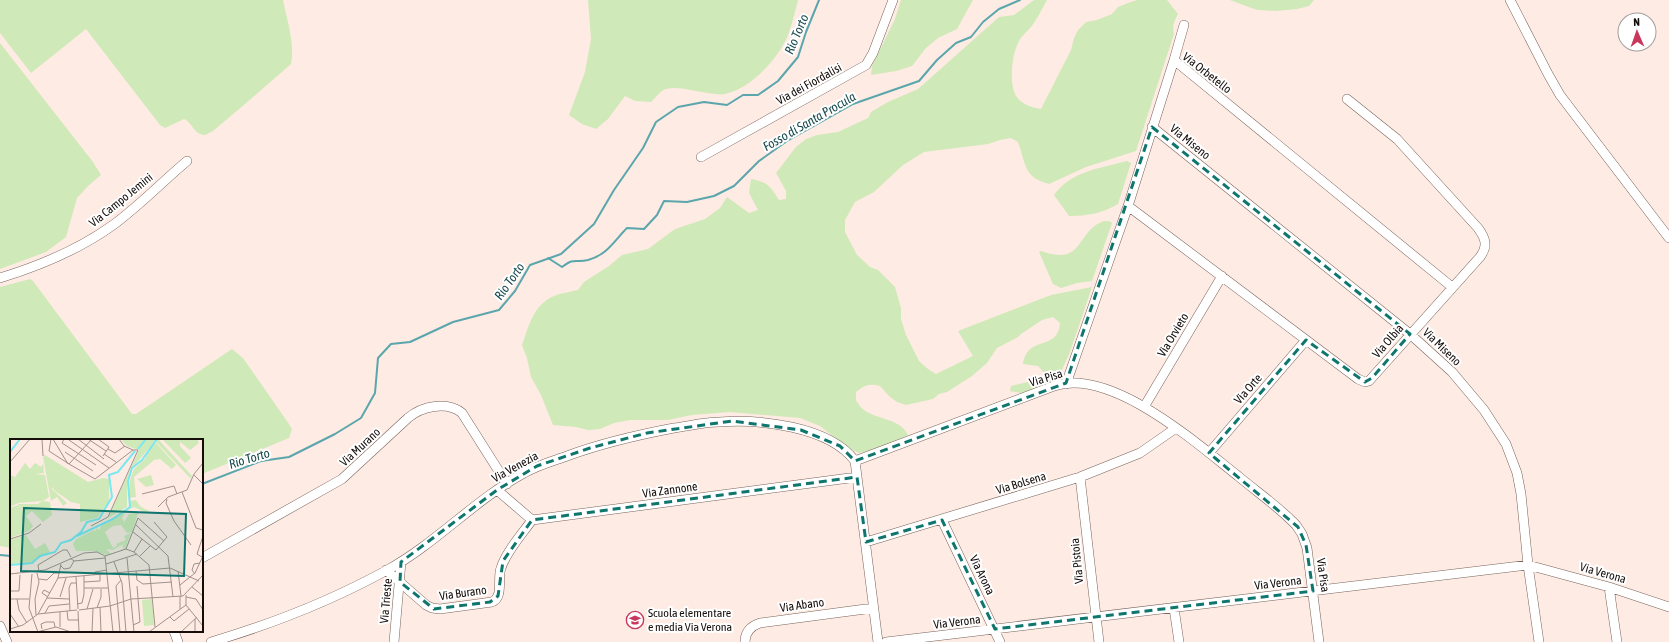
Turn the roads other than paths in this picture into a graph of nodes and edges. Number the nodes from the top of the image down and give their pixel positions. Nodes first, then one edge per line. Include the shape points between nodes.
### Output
1 (893, 0) edge
2 (1510, 0) edge
3 (1184, 25) dead end
4 (1174, 60) junction
5 (1347, 98) dead end
6 (1152, 127) junction
7 (701, 158) dead end
8 (187, 161) dead end
9 (1128, 206) junction
10 (1669, 238) edge
11 (1222, 276) junction
12 (0, 278) edge
13 (1452, 287) junction
14 (1410, 334) junction
15 (1306, 340) junction
16 (1066, 384) junction
17 (1144, 407) junction
18 (1176, 428) junction
19 (1209, 453) junction
20 (855, 461) junction
21 (857, 477) junction
22 (1080, 477) junction
23 (507, 484) junction
24 (497, 490) junction
25 (532, 520) junction
26 (942, 520) junction
27 (866, 542) junction
28 (203, 557) edge
29 (401, 562) junction
30 (1528, 565) junction
31 (386, 570) junction
32 (400, 582) junction
33 (1609, 586) junction
34 (1313, 591) junction
35 (1669, 607) edge
36 (873, 608) junction
37 (1174, 608) junction
38 (1096, 618) junction
39 (0, 626) edge
40 (995, 629) junction
41 (174, 632) edge
42 (7, 642) edge
43 (178, 642) edge
44 (211, 642) edge
45 (394, 642) edge
46 (745, 642) edge
47 (878, 642) edge
48 (886, 642) edge
49 (1000, 642) edge
50 (1099, 642) edge
51 (1179, 642) edge
52 (1319, 642) edge
53 (1539, 642) edge
54 (1617, 642) edge

1 - 7 street, Via dei Fiordalisi via 866,65
2 - 10 street via 1560,95
3 - 4 street
4 - 6 street, Via Orbetello
4 - 13 street, Via Orbetello
5 - 13 street, Via Olbia via 1397,138 1484,236 1486,246 1482,255
6 - 9 street, Via Orbetello
6 - 14 street, Via Miseno
8 - 12 street, Via Campo Jemini via 123,217 97,236 53,258
9 - 11 street, Via Olbia
9 - 16 street, Via Orbetello
11 - 15 street, Via Olbia
11 - 17 street, Via Orvieto
13 - 14 street, Via Olbia
14 - 15 street, Via Olbia via 1372,378 1365,382
14 - 30 street, Via Miseno via 1441,362 1473,397 1493,422 1509,450 1521,494
15 - 19 street, Via Orte
16 - 17 street, Via Pisa via 1102,388
16 - 20 street, Via Pisa via 1054,386
17 - 18 street, Via Pisa
18 - 19 street, Via Pisa
18 - 22 street, Via Bolsena via 1136,455
19 - 34 street, Via Pisa via 1298,527 1306,545
20 - 21 street
20 - 23 street, Via Venezia via 840,446 816,434 777,425 721,422 647,433 604,444 540,465
21 - 25 street, Via Zannone
21 - 27 street
22 - 26 street, Via Bolsena
22 - 38 street, Via Pistoia
23 - 24 street, Via Venezia
23 - 28 street, Via Murano via 462,413 449,407 426,409 408,418 342,479
24 - 25 street
24 - 29 street, Via Venezia
25 - 32 street, Via Burano via 503,561 498,596 494,601 436,609 426,605
26 - 27 street, Via Bolsena
26 - 40 street, Via Arona
27 - 36 street
29 - 31 street, Via Venezia
29 - 32 street, Via Trieste
30 - 33 street, Via Verona
30 - 34 street, Via Verona
30 - 53 street, Via Miseno
31 - 32 street
31 - 44 street, Via Venezia via 284,618
32 - 45 street, Via Trieste
33 - 35 street, Via Verona
33 - 54 street
34 - 37 street, Via Verona
34 - 52 street, Via Pisa
36 - 46 street, Via Abano via 760,623 748,632
36 - 47 street
37 - 38 street, Via Verona
37 - 51 street
38 - 40 street, Via Verona
38 - 50 street, Via Pistoia
39 - 42 street
40 - 48 street, Via Verona
40 - 49 street, Via Arona
41 - 43 street

